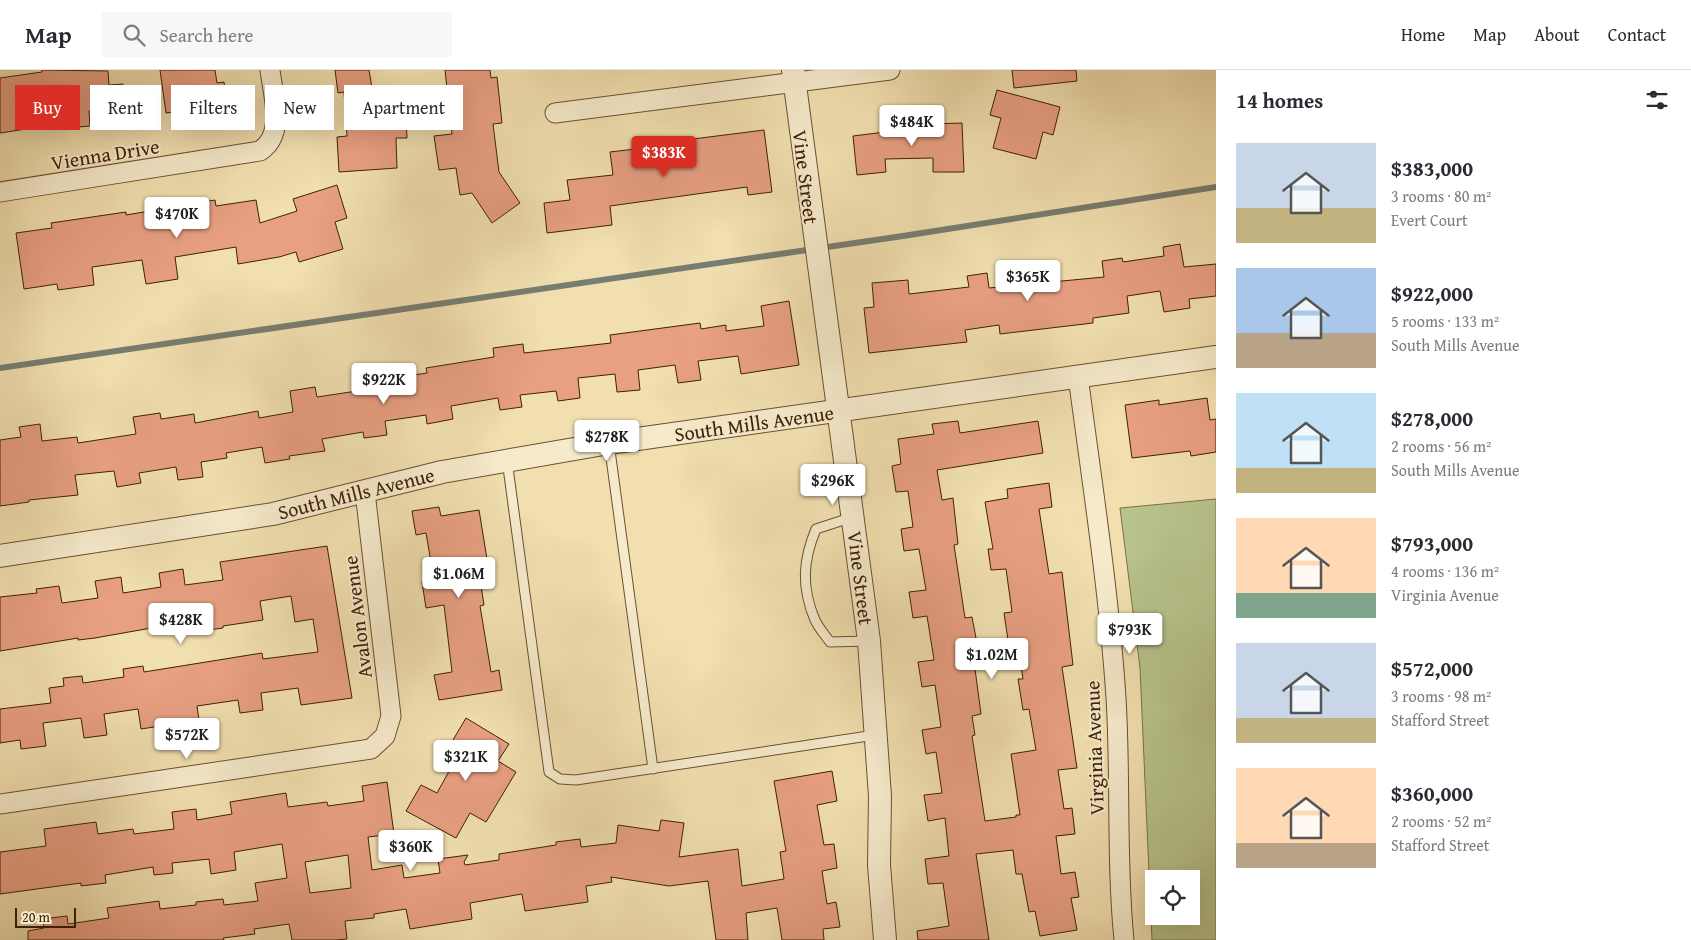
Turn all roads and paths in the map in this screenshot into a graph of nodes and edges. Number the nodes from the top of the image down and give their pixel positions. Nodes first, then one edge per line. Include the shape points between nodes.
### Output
1 (270, 70) edge
2 (890, 70) edge
3 (794, 76) edge
4 (555, 113) dead end
5 (0, 192) edge
6 (1216, 358) edge
7 (1078, 376) junction
8 (839, 412) junction
9 (609, 443) junction
10 (507, 460) junction
11 (365, 492) junction
12 (853, 517) junction
13 (0, 556) edge
14 (869, 641) junction
15 (876, 735) junction
16 (653, 769) junction
17 (0, 804) edge
18 (885, 940) edge
19 (1124, 940) edge

1 - 5 street, Vienna Drive via 276,131 272,141 260,151
2 - 3 street
3 - 4 street
3 - 8 street, Vine Street
6 - 7 street, South Mills Avenue
7 - 8 street, South Mills Avenue
7 - 19 street, Virginia Avenue via 1114,663
8 - 9 street, South Mills Avenue
8 - 12 street, Vine Street
9 - 10 street, South Mills Avenue
9 - 16 lane
10 - 11 street, South Mills Avenue
10 - 16 lane via 549,772 560,779 576,780
11 - 13 street, South Mills Avenue via 266,516
11 - 17 street, Avalon Avenue via 391,716 385,736 371,750
12 - 14 street, Vine Street
12 - 14 lane via 816,529 807,549 804,580 815,620 830,642
14 - 15 street, Vine Street
15 - 16 lane
15 - 18 street, Vine Street via 880,796 879,865

